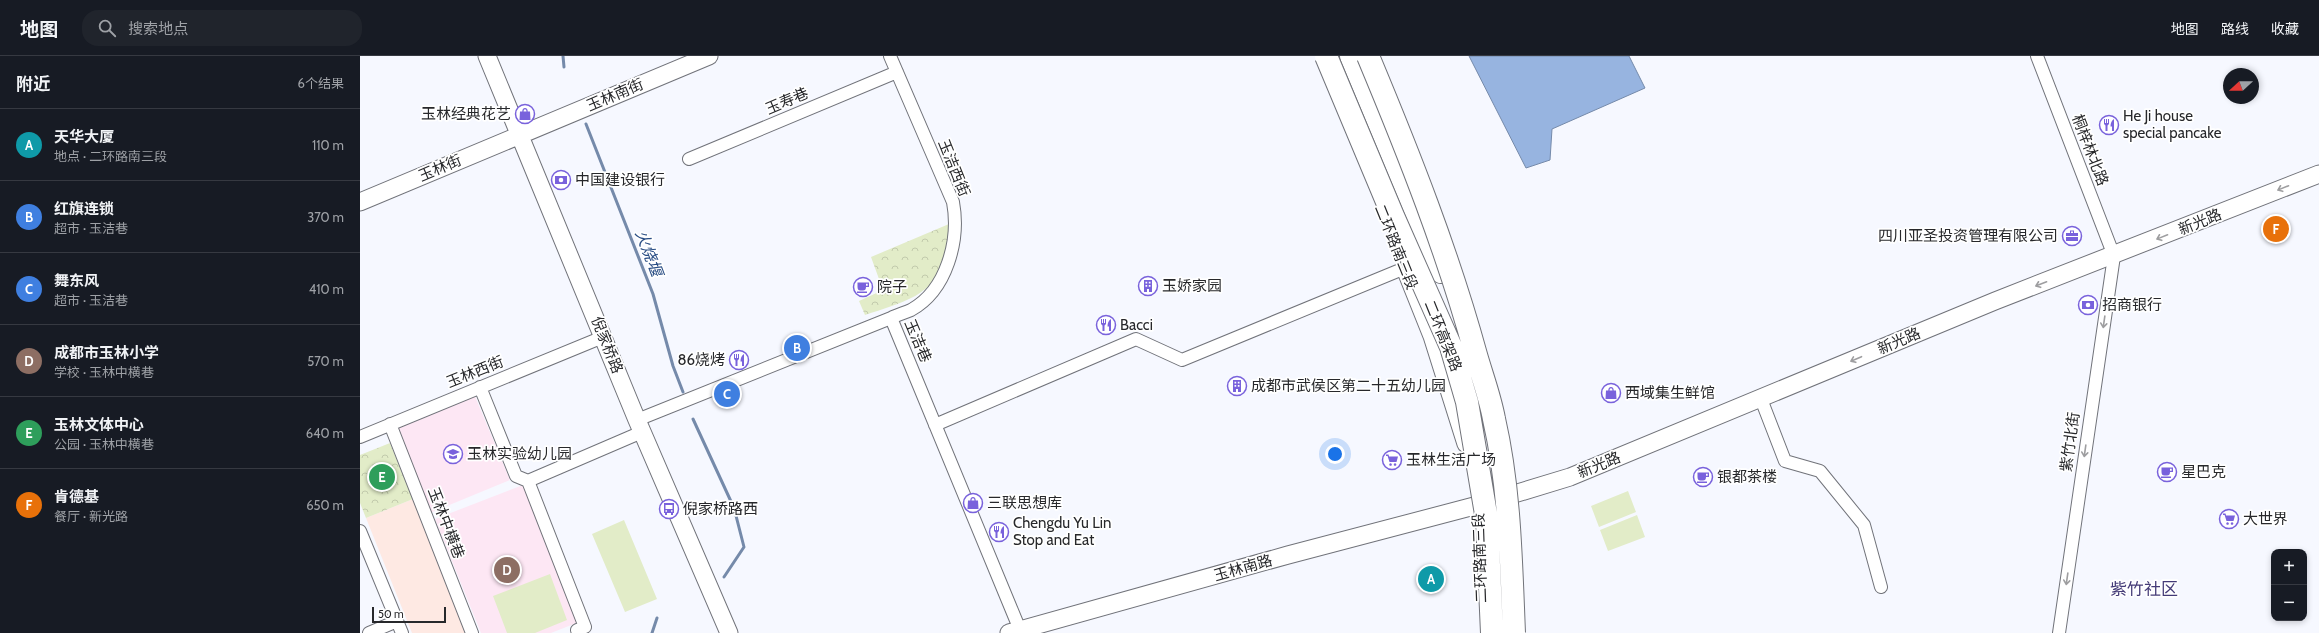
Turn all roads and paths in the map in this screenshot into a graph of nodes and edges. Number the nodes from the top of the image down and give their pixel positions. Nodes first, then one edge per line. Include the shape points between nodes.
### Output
1 (487, 56) edge
2 (710, 56) edge
3 (890, 56) edge
4 (1318, 56) edge
5 (1326, 56) edge
6 (1329, 56) edge
7 (1337, 56) edge
8 (1350, 56) edge
9 (1359, 56) edge
10 (1368, 56) edge
11 (1374, 56) edge
12 (2037, 56) edge
13 (897, 72) junction
14 (520, 135) junction
15 (689, 158) dead end
16 (2319, 174) edge
17 (360, 202) edge
18 (2114, 256) junction
19 (1405, 268) junction
20 (891, 318) junction
21 (603, 337) junction
22 (1451, 347) junction
23 (1476, 354) junction
24 (480, 388) junction
25 (1761, 399) junction
26 (390, 424) junction
27 (935, 425) junction
28 (640, 426) junction
29 (1463, 434) junction
30 (360, 437) edge
31 (1511, 469) junction
32 (528, 481) junction
33 (1515, 495) junction
34 (1478, 505) junction
35 (360, 531) edge
36 (1881, 587) dead end
37 (397, 621) junction
38 (1014, 631) edge
39 (369, 633) edge
40 (402, 633) edge
41 (472, 633) edge
42 (578, 633) edge
43 (729, 633) edge
44 (1481, 633) edge
45 (1492, 633) edge
46 (1514, 633) edge
47 (1519, 633) edge
48 (2059, 633) edge

1 - 14 main road, 倪家桥路
2 - 14 main road, 玉林南街
3 - 13 street, 玉洁西街
4 - 19 main road, 二环路南三段
5 - 22 highway, 二环高架路, bridge
6 - 29 highway via 1399,220 1447,349 1459,397
7 - 22 highway, bridge via 1412,232
8 - 23 highway, bridge
9 - 31 highway via 1443,262 1487,383
10 - 23 highway, 二环高架路, bridge via 1449,263
11 - 31 main road via 1470,296 1503,426
12 - 18 street, 桐梓林北路
13 - 15 street, 玉寿巷
13 - 20 street, 玉洁西街 via 953,202 956,217 949,262 941,278 920,303 911,310
14 - 17 main road, 玉林街
14 - 21 main road, 倪家桥路
16 -> 18 main road, 新光路
18 -> 25 main road, 新光路 via 1995,301
18 -> 48 street, 紫竹北街
19 - 27 street via 1182,360 1136,339
19 - 29 main road, 二环路南三段 via 1432,336
20 - 27 street, 玉洁巷
20 - 28 street, 玉洁巷
21 - 24 street, 玉林西街
21 - 28 main road, 倪家桥路
22 - 45 highway, 二环高架路, bridge via 1467,402 1487,520
23 - 46 highway, 二环高架路, bridge via 1494,418 1504,474 1511,540
24 - 26 street, 玉林西街
24 - 32 street via 516,476
25 - 33 main road, 新光路 via 1570,477
25 - 36 street via 1785,461 1820,471 1864,525
26 - 30 street, 玉林西街
26 - 41 street, 玉林中横巷
27 - 38 street, 玉洁巷
28 - 32 street, 玉洁巷
28 - 43 main road, 倪家桥路
29 - 34 main road, 二环路南三段
31 - 33 main road
32 - 42 street via 585,627 577,630
33 - 34 main road, 新光路
33 - 47 main road via 1519,558
34 - 38 main road, 玉林南路
34 - 44 main road, 二环路南三段
35 - 37 street
37 - 39 street
37 - 40 street

